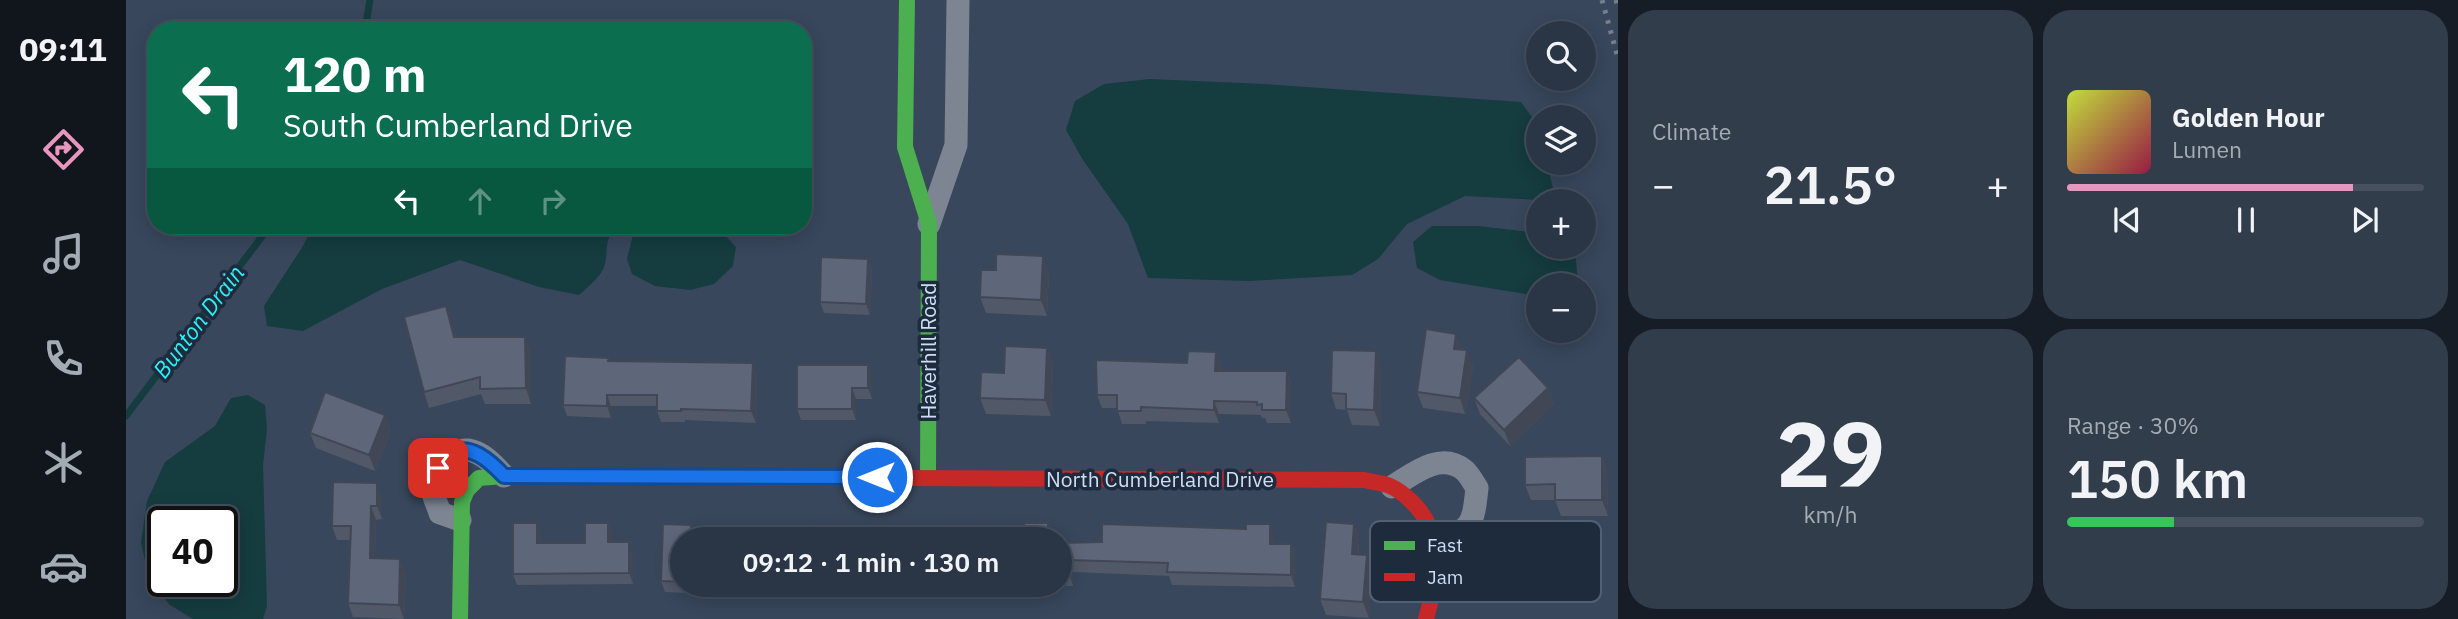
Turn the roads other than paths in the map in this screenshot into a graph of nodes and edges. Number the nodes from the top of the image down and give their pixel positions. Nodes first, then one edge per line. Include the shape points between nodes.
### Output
1 (907, 0) edge
2 (958, 0) edge
3 (929, 224) junction
4 (504, 476) junction
5 (928, 477) junction
6 (1392, 487) junction
7 (460, 520) junction
8 (1428, 521) edge
9 (1470, 521) edge
10 (460, 619) edge

1 - 3 street, Haverhill Road via 905,147
2 - 3 street, Haverhill Road via 956,145
3 - 5 street, Haverhill Road
4 - 5 street, North Cumberland Drive
4 - 7 street, North Cumberland Drive via 479,478 467,490
4 - 7 street via 489,460 469,450 450,454 438,468 432,490 440,513
5 - 6 street, North Cumberland Drive via 1364,480
6 - 8 street, North Cumberland Drive
6 - 9 street via 1425,466 1449,462 1464,470 1477,488
7 - 10 street, North Cumberland Drive

